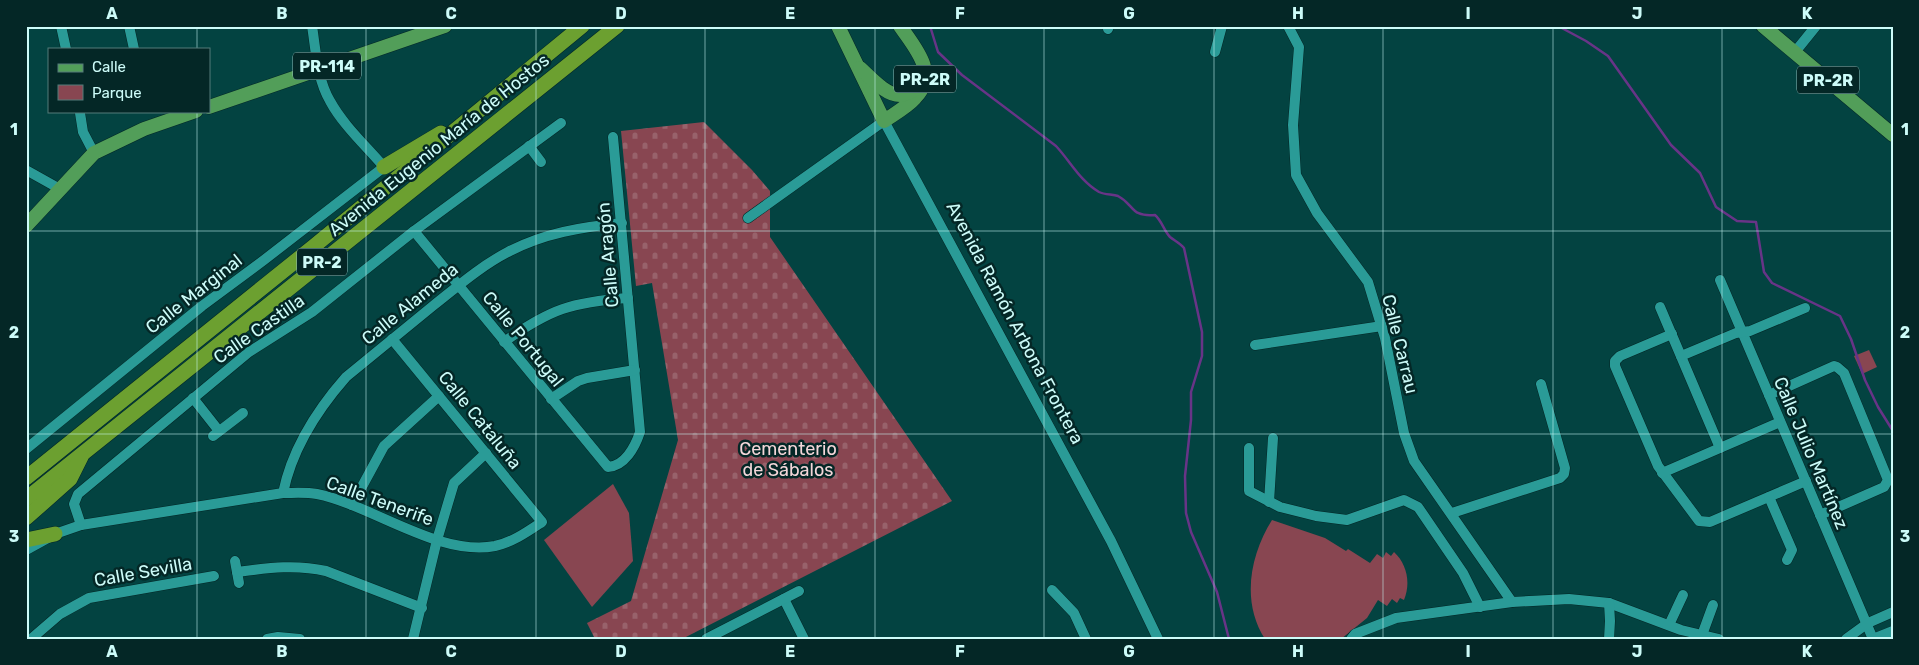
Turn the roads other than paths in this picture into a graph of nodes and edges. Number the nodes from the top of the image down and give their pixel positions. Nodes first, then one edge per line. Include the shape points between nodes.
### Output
1 (61, 26) edge
2 (129, 26) edge
3 (312, 26) edge
4 (445, 26) edge
5 (582, 26) edge
6 (617, 26) edge
7 (838, 26) edge
8 (900, 26) edge
9 (1222, 26) edge
10 (1290, 26) edge
11 (1763, 26) edge
12 (1816, 26) edge
13 (66, 48) edge
14 (134, 48) edge
15 (1214, 52) dead end
16 (1795, 52) junction
17 (855, 64) junction
18 (318, 69) junction
19 (923, 86) junction
20 (210, 107) edge
21 (483, 108) junction
22 (82, 112) edge
23 (193, 112) edge
24 (884, 121) junction
25 (561, 122) dead end
26 (1893, 135) edge
27 (613, 137) dead end
28 (529, 146) junction
29 (94, 153) junction
30 (541, 162) dead end
31 (384, 167) junction
32 (26, 170) edge
33 (60, 189) junction
34 (748, 218) dead end
35 (622, 223) junction
36 (26, 226) edge
37 (414, 230) junction
38 (1720, 280) dead end
39 (458, 285) junction
40 (628, 298) junction
41 (1660, 307) dead end
42 (1805, 308) dead end
43 (1382, 326) junction
44 (1741, 332) junction
45 (1672, 334) junction
46 (392, 339) junction
47 (504, 342) junction
48 (1255, 345) dead end
49 (1681, 356) junction
50 (635, 370) junction
51 (1542, 384) dead end
52 (1769, 395) junction
53 (439, 396) junction
54 (193, 398) junction
55 (551, 399) junction
56 (242, 413) dead end
57 (1780, 422) junction
58 (1273, 438) dead end
59 (1249, 448) dead end
60 (1720, 448) junction
61 (26, 449) edge
62 (486, 453) junction
63 (82, 454) junction
64 (608, 466) joint
65 (1662, 473) junction
66 (26, 478) edge
67 (1806, 481) junction
68 (283, 492) junction
69 (1769, 498) junction
70 (26, 499) edge
71 (1269, 502) junction
72 (352, 505) junction
73 (1452, 513) junction
74 (1820, 514) junction
75 (26, 518) edge
76 (542, 522) joint
77 (81, 525) junction
78 (55, 534) junction
79 (26, 540) edge
80 (437, 540) junction
81 (26, 550) edge
82 (1787, 560) dead end
83 (235, 561) dead end
84 (237, 572) junction
85 (214, 575) dead end
86 (239, 584) dead end
87 (1052, 590) dead end
88 (799, 591) dead end
89 (1683, 595) dead end
90 (784, 599) junction
91 (1512, 602) junction
92 (1609, 603) junction
93 (1713, 605) dead end
94 (1480, 606) junction
95 (422, 608) junction
96 (1893, 612) edge
97 (1868, 623) junction
98 (1669, 625) junction
99 (1893, 631) edge
100 (1702, 635) junction
101 (1086, 638) edge
102 (31, 639) edge
103 (266, 639) edge
104 (300, 639) edge
105 (413, 639) edge
106 (706, 639) edge
107 (804, 639) edge
108 (1158, 639) edge
109 (1351, 639) edge
110 (1609, 639) edge
111 (1719, 639) edge
112 (1846, 639) edge
113 (1873, 639) edge

1 - 13 street
2 - 14 street
3 - 18 street
4 - 18 main road, PR-114
5 - 21 highway, Avenida Eugenio María de Hostos / PR-2
6 - 63 highway, Avenida Eugenio María de Hostos / PR-2
7 - 17 main road, Avenida Ramón Arbona Frontera
8 - 19 main road, PR-2R via 923,61 927,74
9 - 15 street
10 - 43 street, Calle Carrau via 1300,47 1293,125 1296,175 1317,213 1368,282
11 - 16 main road, PR-2R
12 - 16 street
16 - 26 main road, PR-2R
17 - 19 main road via 896,95
17 - 24 main road, Avenida Ramón Arbona Frontera
18 - 20 main road, PR-114
18 - 31 street via 329,100
19 - 24 main road, PR-2R via 916,98
21 - 31 highway
21 - 66 highway, Avenida Eugenio María de Hostos / PR-2
22 - 29 street via 83,132
23 - 29 main road
24 - 34 street
24 - 108 street, Avenida Ramón Arbona Frontera via 1111,541
25 - 28 street, Calle Castilla
27 - 35 street, Calle Aragón
28 - 30 street
28 - 37 street, Calle Castilla
29 - 33 main road
31 - 61 street, Calle Marginal via 202,306
32 - 33 street
33 - 36 main road
35 - 39 street, Calle Alameda via 580,227 542,237 509,251
35 - 40 street, Calle Aragón
37 - 39 street, Calle Portugal
37 - 54 street, Calle Castilla via 312,312 249,352
38 - 44 street, Calle Julio Martínez
39 - 46 street, Calle Alameda
39 - 47 street, Calle Portugal
40 - 47 street via 588,301 561,309 530,323
40 - 50 street, Calle Aragón
41 - 45 street
42 - 44 street
43 - 48 street
43 - 73 street, Calle Carrau via 1404,433 1414,461
44 - 49 street
44 - 52 street, Calle Julio Martínez
45 - 49 street
45 - 65 street via 1615,361
46 - 53 street, Calle Cataluña
46 - 68 street, Calle Alameda via 346,377 322,406 287,473
47 - 55 street, Calle Portugal
49 - 60 street
50 - 55 street via 578,381
50 - 64 street, Calle Aragón via 640,432 632,451 616,466
51 - 73 street via 1564,474
52 - 57 street, Calle Julio Martínez
52 - 74 street via 1834,366 1844,373 1888,480 1884,487
53 - 62 street, Calle Cataluña
53 - 72 street via 384,446
54 - 56 street via 216,433
54 - 77 street, Calle Castilla via 78,494 74,504
55 - 64 street, Calle Portugal
57 - 60 street
57 - 67 street, Calle Julio Martínez
58 - 71 street
59 - 71 street via 1248,491
60 - 65 street
62 - 76 street, Calle Cataluña
62 - 80 street via 454,483
63 - 70 highway, Avenida Eugenio María de Hostos / PR-2
63 - 75 highway via 70,480
65 - 69 street via 1699,521 1704,523
67 - 69 street
67 - 74 street, Calle Julio Martínez
68 - 72 street, Calle Tenerife via 317,494
68 - 77 street, Calle Tenerife
69 - 82 street via 1792,550
71 - 94 street via 1316,516 1348,520 1404,500 1418,507 1463,573
72 - 80 street, Calle Tenerife
73 - 91 street, Calle Carrau
74 - 97 street, Calle Julio Martínez
76 - 80 street, Calle Tenerife via 518,538 494,546 464,547
77 - 78 street
78 - 79 highway
78 - 81 street
80 - 95 street
83 - 84 street
84 - 86 street
84 - 95 street via 276,567 312,568
85 - 102 street, Calle Sevilla via 88,598 60,614
87 - 101 street via 1074,613
88 - 90 street
89 - 98 street
90 - 106 street
90 - 107 street
91 - 92 street via 1569,599
91 - 94 street
92 - 98 street
92 - 110 street
93 - 100 street
94 - 109 street via 1396,618 1355,634
95 - 105 street
96 - 97 street
97 - 112 street
97 - 113 street, Calle Julio Martínez
98 - 100 street
99 - 113 street
100 - 111 street
103 - 104 street

